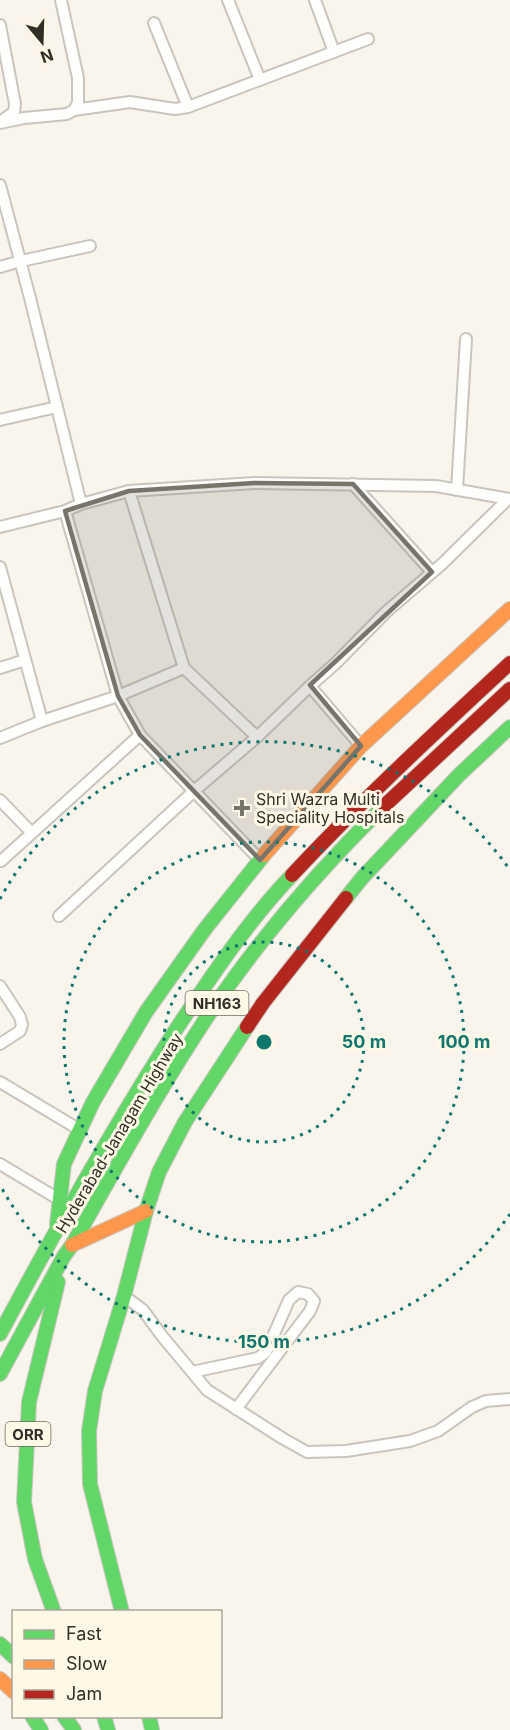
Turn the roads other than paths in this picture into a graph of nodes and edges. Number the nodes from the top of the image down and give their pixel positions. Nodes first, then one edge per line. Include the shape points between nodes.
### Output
1 (61, 0) edge
2 (228, 0) edge
3 (315, 0) edge
4 (154, 23) dead end
5 (0, 25) edge
6 (368, 39) dead end
7 (334, 52) junction
8 (3, 61) edge
9 (260, 80) junction
10 (188, 106) junction
11 (74, 110) junction
12 (0, 123) edge
13 (1, 191) edge
14 (90, 246) dead end
15 (21, 261) junction
16 (0, 267) edge
17 (466, 339) dead end
18 (57, 407) junction
19 (0, 420) edge
20 (353, 484) junction
21 (457, 490) junction
22 (129, 491) junction
23 (509, 499) edge
24 (81, 504) junction
25 (65, 511) junction
26 (0, 527) edge
27 (0, 567) edge
28 (432, 572) junction
29 (510, 609) edge
30 (26, 660) junction
31 (510, 663) edge
32 (0, 668) edge
33 (184, 668) junction
34 (310, 686) junction
35 (510, 689) edge
36 (118, 696) junction
37 (42, 721) junction
38 (510, 727) edge
39 (140, 735) junction
40 (257, 737) junction
41 (0, 738) edge
42 (361, 746) junction
43 (194, 791) junction
44 (0, 800) edge
45 (32, 833) junction
46 (260, 860) junction
47 (1, 861) edge
48 (59, 916) dead end
49 (0, 986) edge
50 (0, 1044) edge
51 (0, 1082) edge
52 (80, 1130) junction
53 (0, 1164) edge
54 (60, 1200) junction
55 (146, 1211) junction
56 (56, 1230) junction
57 (68, 1250) junction
58 (124, 1296) junction
59 (0, 1334) edge
60 (192, 1372) junction
61 (0, 1374) edge
62 (510, 1399) edge
63 (236, 1409) junction
64 (54, 1610) edge
65 (122, 1610) edge
66 (0, 1644) edge
67 (12, 1655) edge
68 (0, 1679) edge
69 (12, 1690) edge

1 - 11 street via 78,78 78,103
2 - 9 street
3 - 7 street
4 - 10 street
5 - 8 street
6 - 7 street
7 - 9 street
8 - 12 street via 15,104 14,112
9 - 10 street
10 - 11 street via 175,109 130,102
11 - 12 street
13 - 15 street
14 - 15 street
15 - 16 street
15 - 18 street
17 - 21 street
18 - 19 street
18 - 24 street
20 - 21 street
20 - 22 street via 254,483
20 - 28 street
21 - 23 street
22 - 24 street
22 - 33 street
23 - 28 street
24 - 25 street
25 - 26 street
25 - 36 street
27 - 30 street
28 - 34 street
29 - 42 main road
30 - 32 street
30 - 37 street
31 - 56 main road, Hyderabad-Janagam Highway / NH163 via 390,775 283,884 216,969 140,1086
33 - 36 street
33 - 40 street
34 - 40 street
34 - 42 street
35 - 57 main road, Hyderabad-Janagam Highway / NH163 via 326,865 264,939 168,1080
36 - 37 street
36 - 39 street
37 - 41 street
38 - 55 main road via 362,878 263,1003 185,1122 159,1172
39 - 43 street
39 - 45 street
40 - 43 street
42 - 46 main road
43 - 46 street
43 - 48 street
44 - 45 street
45 - 47 street
46 - 52 main road via 146,1012
49 - 50 street via 22,1025 20,1031
51 - 52 street
52 - 54 main road via 64,1164
53 - 54 street
54 - 56 main road
55 - 57 main road
55 - 58 main road
56 - 59 main road, Hyderabad-Janagam Highway / NH163
57 - 61 main road, Hyderabad-Janagam Highway / NH163
57 - 64 main road, ORR via 29,1402 24,1502 35,1559
58 - 60 street via 143,1310
58 - 65 main road via 95,1391 89,1431 90,1484
60 - 63 street via 207,1390
60 - 63 street via 258,1358 266,1352 289,1300 298,1292 308,1294 314,1301 310,1311
62 - 63 street via 486,1401 438,1431 410,1441 346,1451 308,1452
66 - 67 main road
68 - 69 main road

